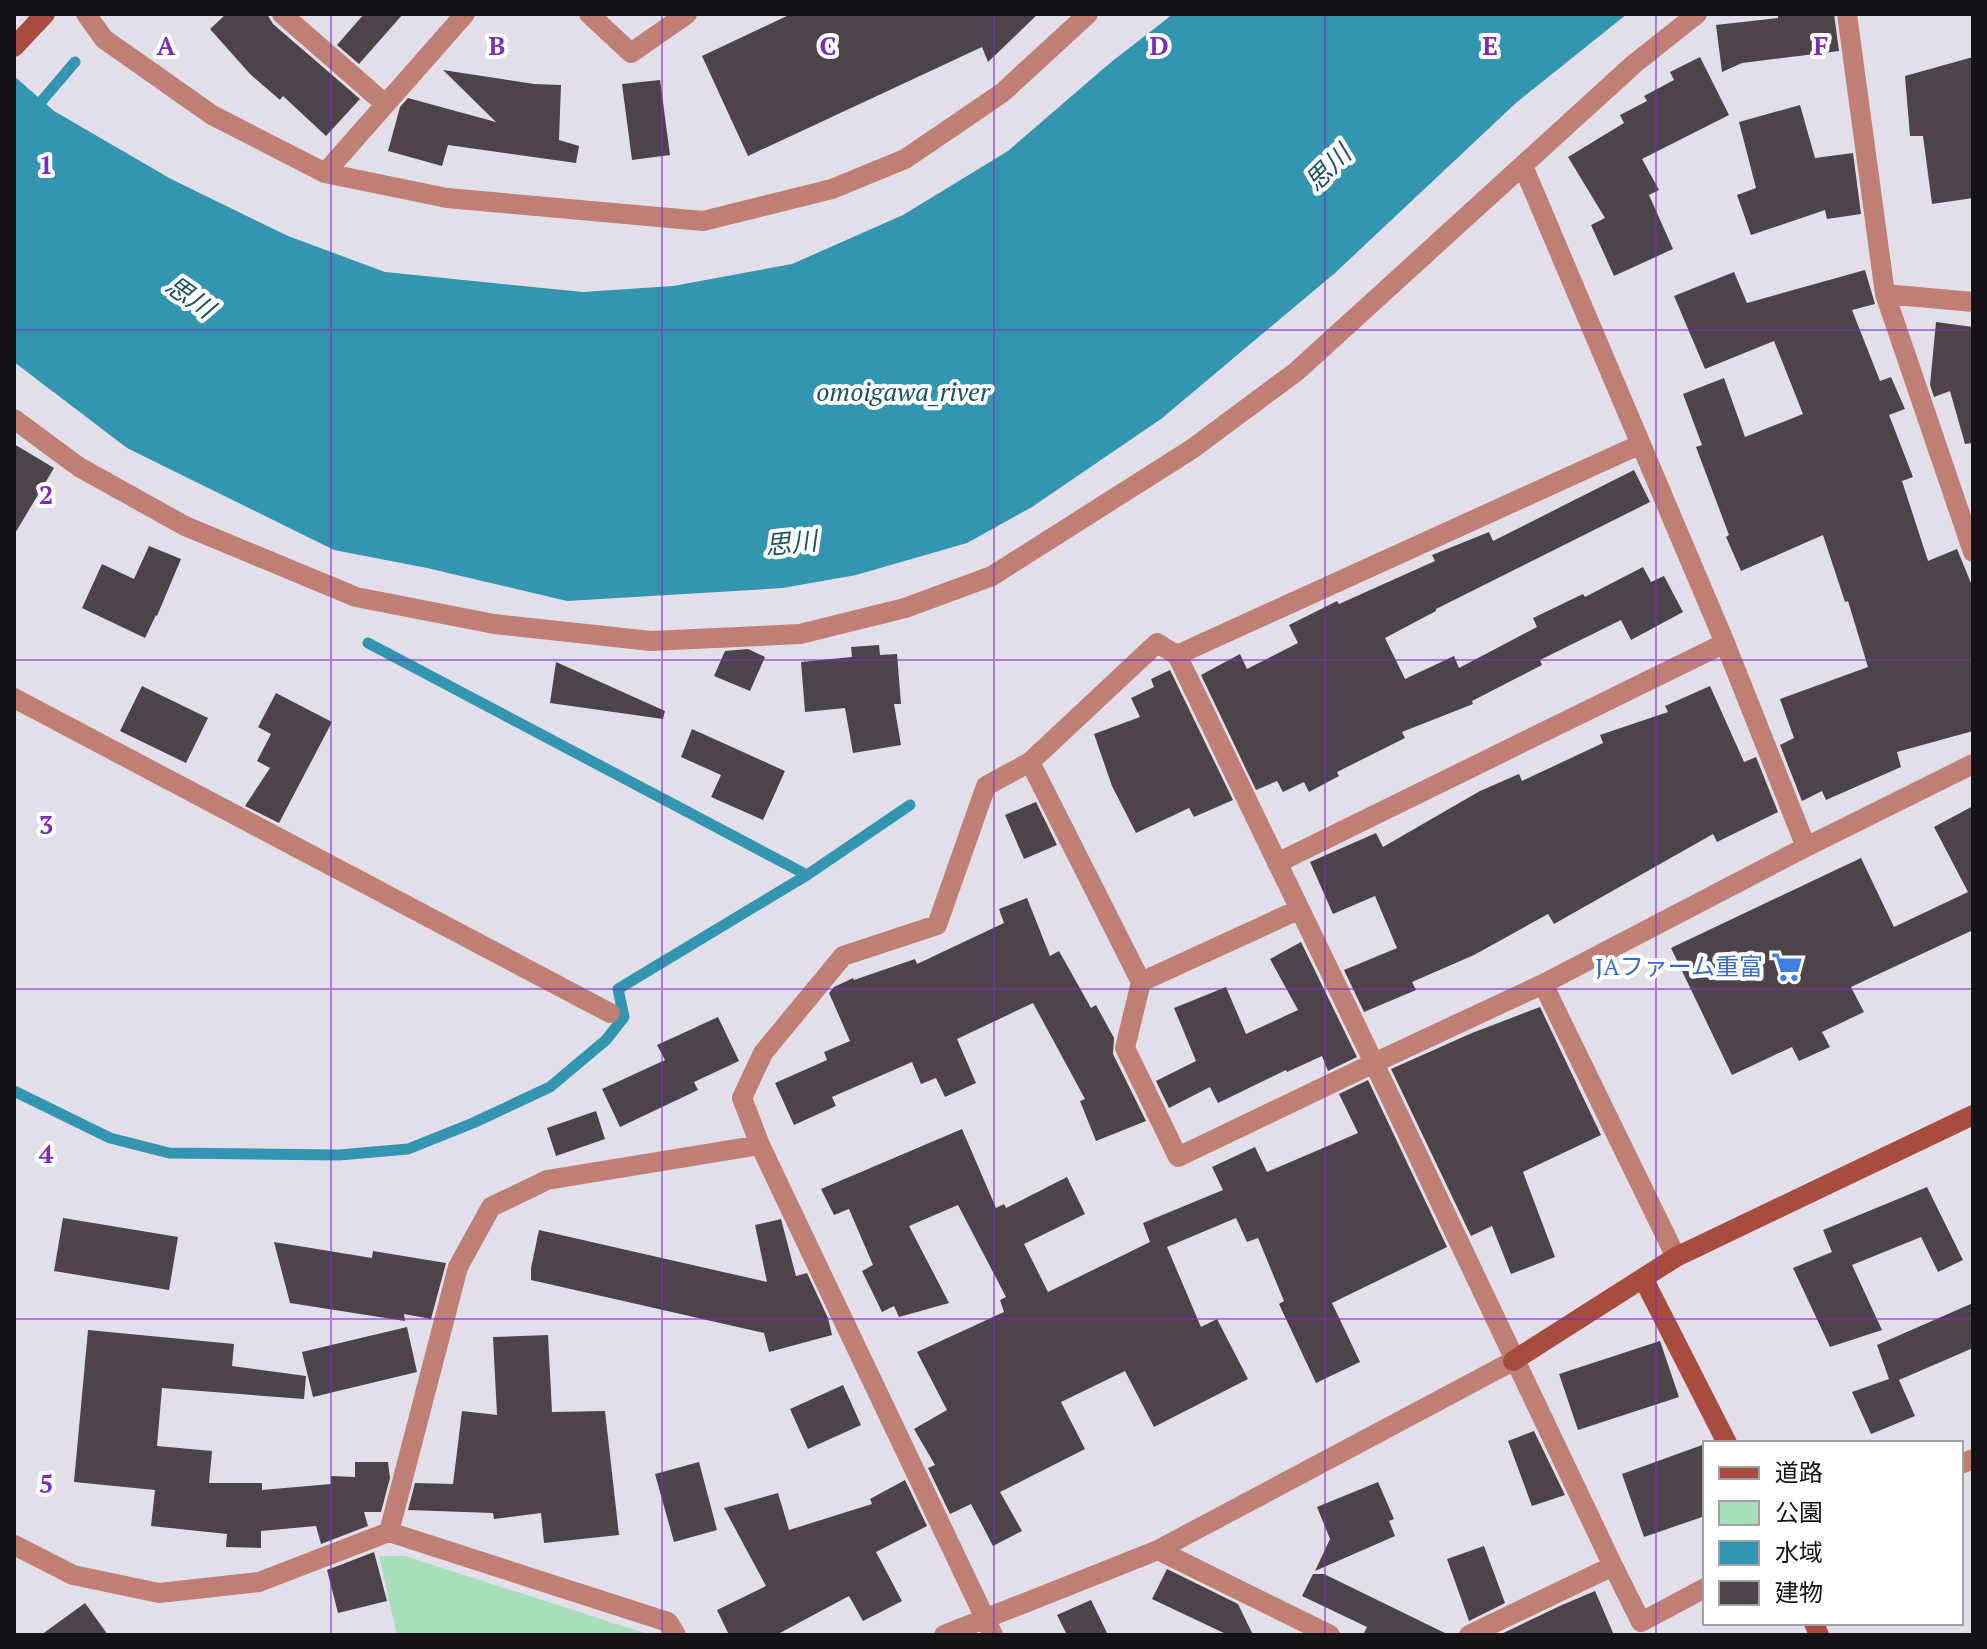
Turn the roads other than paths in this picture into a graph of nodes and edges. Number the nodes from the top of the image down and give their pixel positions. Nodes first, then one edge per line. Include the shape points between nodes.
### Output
1 (86, 14) edge
2 (282, 14) edge
3 (465, 14) edge
4 (589, 14) edge
5 (687, 14) edge
6 (1088, 14) edge
7 (1697, 14) edge
8 (1847, 14) edge
9 (44, 15) edge
10 (14, 47) edge
11 (384, 103) junction
12 (1523, 166) junction
13 (325, 173) junction
14 (1885, 294) junction
15 (1973, 302) edge
16 (14, 419) edge
17 (1641, 444) junction
18 (1973, 552) edge
19 (1725, 643) junction
20 (1177, 655) junction
21 (14, 698) edge
22 (1030, 762) junction
23 (1973, 764) edge
24 (1806, 847) junction
25 (1277, 863) junction
26 (1298, 910) junction
27 (1141, 982) junction
28 (1543, 984) junction
29 (610, 1013) dead end
30 (1374, 1063) junction
31 (1973, 1115) edge
32 (760, 1145) junction
33 (1676, 1257) junction
34 (1643, 1278) junction
35 (1513, 1361) junction
36 (1726, 1441) edge
37 (389, 1532) junction
38 (14, 1545) edge
39 (1158, 1550) junction
40 (1613, 1566) junction
41 (1703, 1589) edge
42 (989, 1627) edge
43 (676, 1635) edge
44 (944, 1635) edge
45 (1330, 1635) edge
46 (1469, 1635) edge

1 - 13 street via 104,39 212,115
2 - 11 street
3 - 11 street
4 - 5 street via 631,53
6 - 13 street via 1002,93 905,159 832,189 703,221 447,198
7 - 12 street
8 - 14 street
9 - 10 street
11 - 13 street
12 - 16 street via 1297,371 1192,449 992,576 905,608 800,634 651,641 494,624 356,597 185,526 79,467
12 - 17 street
14 - 15 street
14 - 18 street
17 - 19 street
17 - 20 street
19 - 24 street
19 - 25 street
20 - 22 street via 1157,643
20 - 25 street
21 - 29 street
22 - 27 street
22 - 32 street via 986,786 937,925 843,956 763,1053 742,1098
23 - 24 street
24 - 28 street
25 - 26 street
26 - 27 street
26 - 30 street
27 - 30 street via 1125,1048 1178,1157
28 - 30 street
28 - 33 street
30 - 35 street
31 - 33 street
32 - 37 street via 547,1180 491,1207 458,1267
32 - 42 street
33 - 34 street
34 - 35 street
34 - 36 street
35 - 39 street
35 - 40 street
37 - 38 street via 259,1582 159,1593 73,1575
37 - 43 street via 668,1622
39 - 42 street
39 - 45 street
40 - 41 street via 1641,1622
40 - 46 street
42 - 44 street

